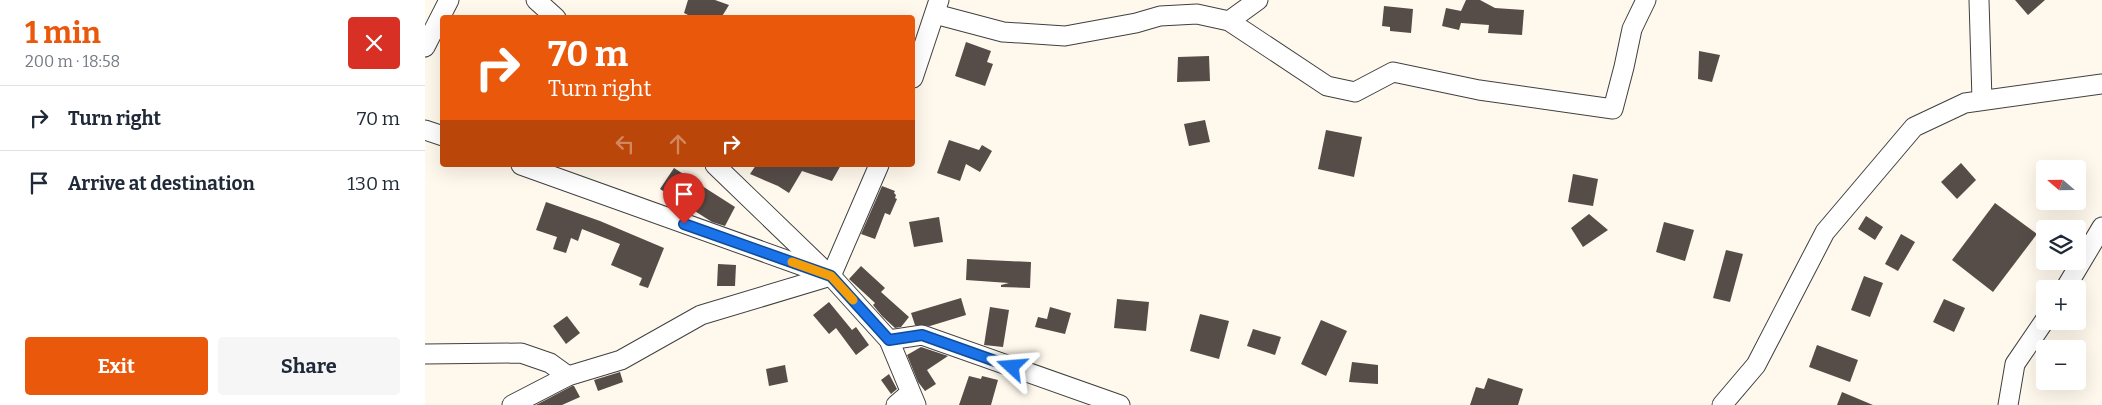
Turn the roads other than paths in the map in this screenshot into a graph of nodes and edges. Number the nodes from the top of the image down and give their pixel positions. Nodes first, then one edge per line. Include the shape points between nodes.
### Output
1 (449, 0) edge
2 (537, 0) edge
3 (1258, 0) edge
4 (1646, 0) edge
5 (1979, 0) edge
6 (937, 7) edge
7 (441, 15) edge
8 (552, 15) edge
9 (440, 18) edge
10 (1229, 21) junction
11 (425, 47) edge
12 (915, 72) edge
13 (2102, 84) edge
14 (1982, 100) junction
15 (425, 130) edge
16 (440, 135) edge
17 (527, 167) edge
18 (717, 167) edge
19 (878, 167) edge
20 (2102, 227) edge
21 (831, 276) junction
22 (2070, 280) edge
23 (2038, 330) edge
24 (889, 340) junction
25 (425, 354) edge
26 (568, 376) junction
27 (908, 401) edge
28 (512, 405) edge
29 (1120, 405) edge
30 (1722, 405) edge
31 (2008, 405) edge

1 - 7 street
2 - 8 street
3 - 10 street
4 - 10 street via 1632,30 1613,109 1479,90 1393,72 1355,92 1327,86
5 - 14 street
6 - 10 street via 1003,32 1065,36 1160,16 1197,14
6 - 12 street
9 - 11 street
13 - 14 street
14 - 30 street via 1965,103 1914,127 1825,232 1756,365
15 - 16 street
17 - 21 street
18 - 21 street
19 - 21 street
20 - 22 street
21 - 24 street
21 - 26 street via 701,315 621,360
23 - 31 street via 2015,364
24 - 27 street
24 - 29 street via 922,335
25 - 26 street via 521,353 550,362
26 - 28 street

